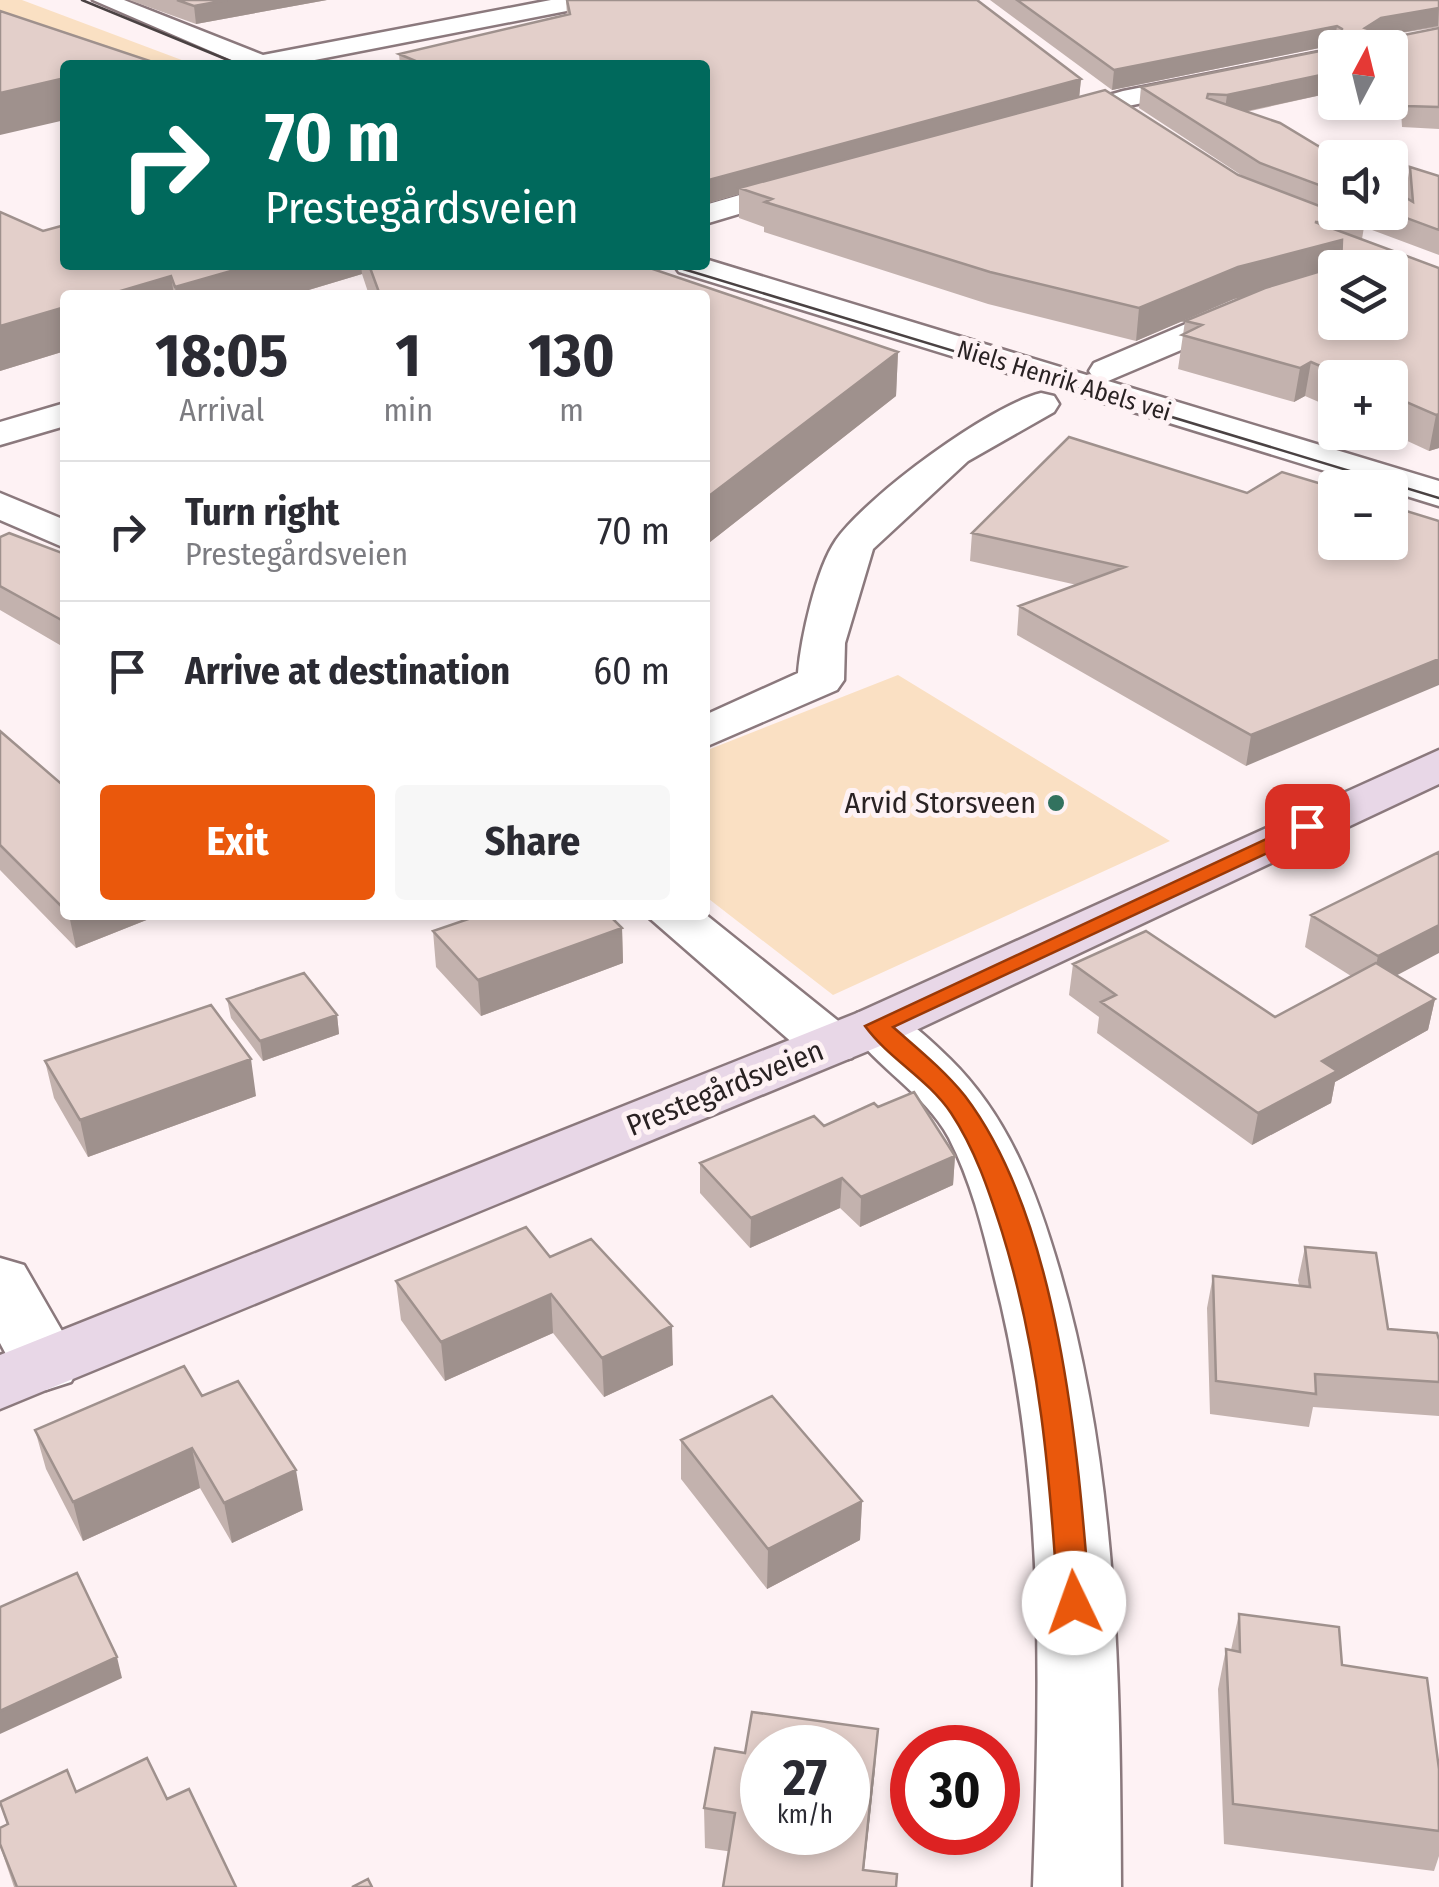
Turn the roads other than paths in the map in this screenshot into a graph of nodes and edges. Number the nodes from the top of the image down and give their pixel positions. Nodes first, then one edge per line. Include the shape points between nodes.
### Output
1 (104, 0) edge
2 (587, 0) edge
3 (253, 60) edge
4 (283, 60) edge
5 (1318, 60) edge
6 (1081, 83) edge
7 (1108, 104) junction
8 (1136, 123) edge
9 (1030, 126) edge
10 (844, 174) edge
11 (710, 214) edge
12 (706, 270) edge
13 (1318, 289) edge
14 (1108, 371) dead end
15 (1041, 404) dead end
16 (60, 416) edge
17 (0, 434) edge
18 (1439, 494) edge
19 (0, 505) edge
20 (60, 534) edge
21 (710, 731) edge
22 (1439, 766) edge
23 (681, 920) edge
24 (854, 1035) junction
25 (0, 1282) edge
26 (23, 1374) edge
27 (1076, 1887) edge

1 - 3 street
2 - 4 street
5 - 7 street
6 - 7 street
7 - 8 street
7 - 9 street
10 - 11 street
12 - 18 street, Niels Henrik Abels vei
13 - 14 street via 1247,310
15 - 21 street via 954,453 854,545 822,643 821,680
16 - 17 street
19 - 20 street
22 - 24 street, Prestegårdsveien
23 - 24 street
24 - 26 street, Prestegårdsveien
24 - 27 street via 936,1078 980,1138 1034,1292 1064,1468 1073,1573
25 - 26 street

